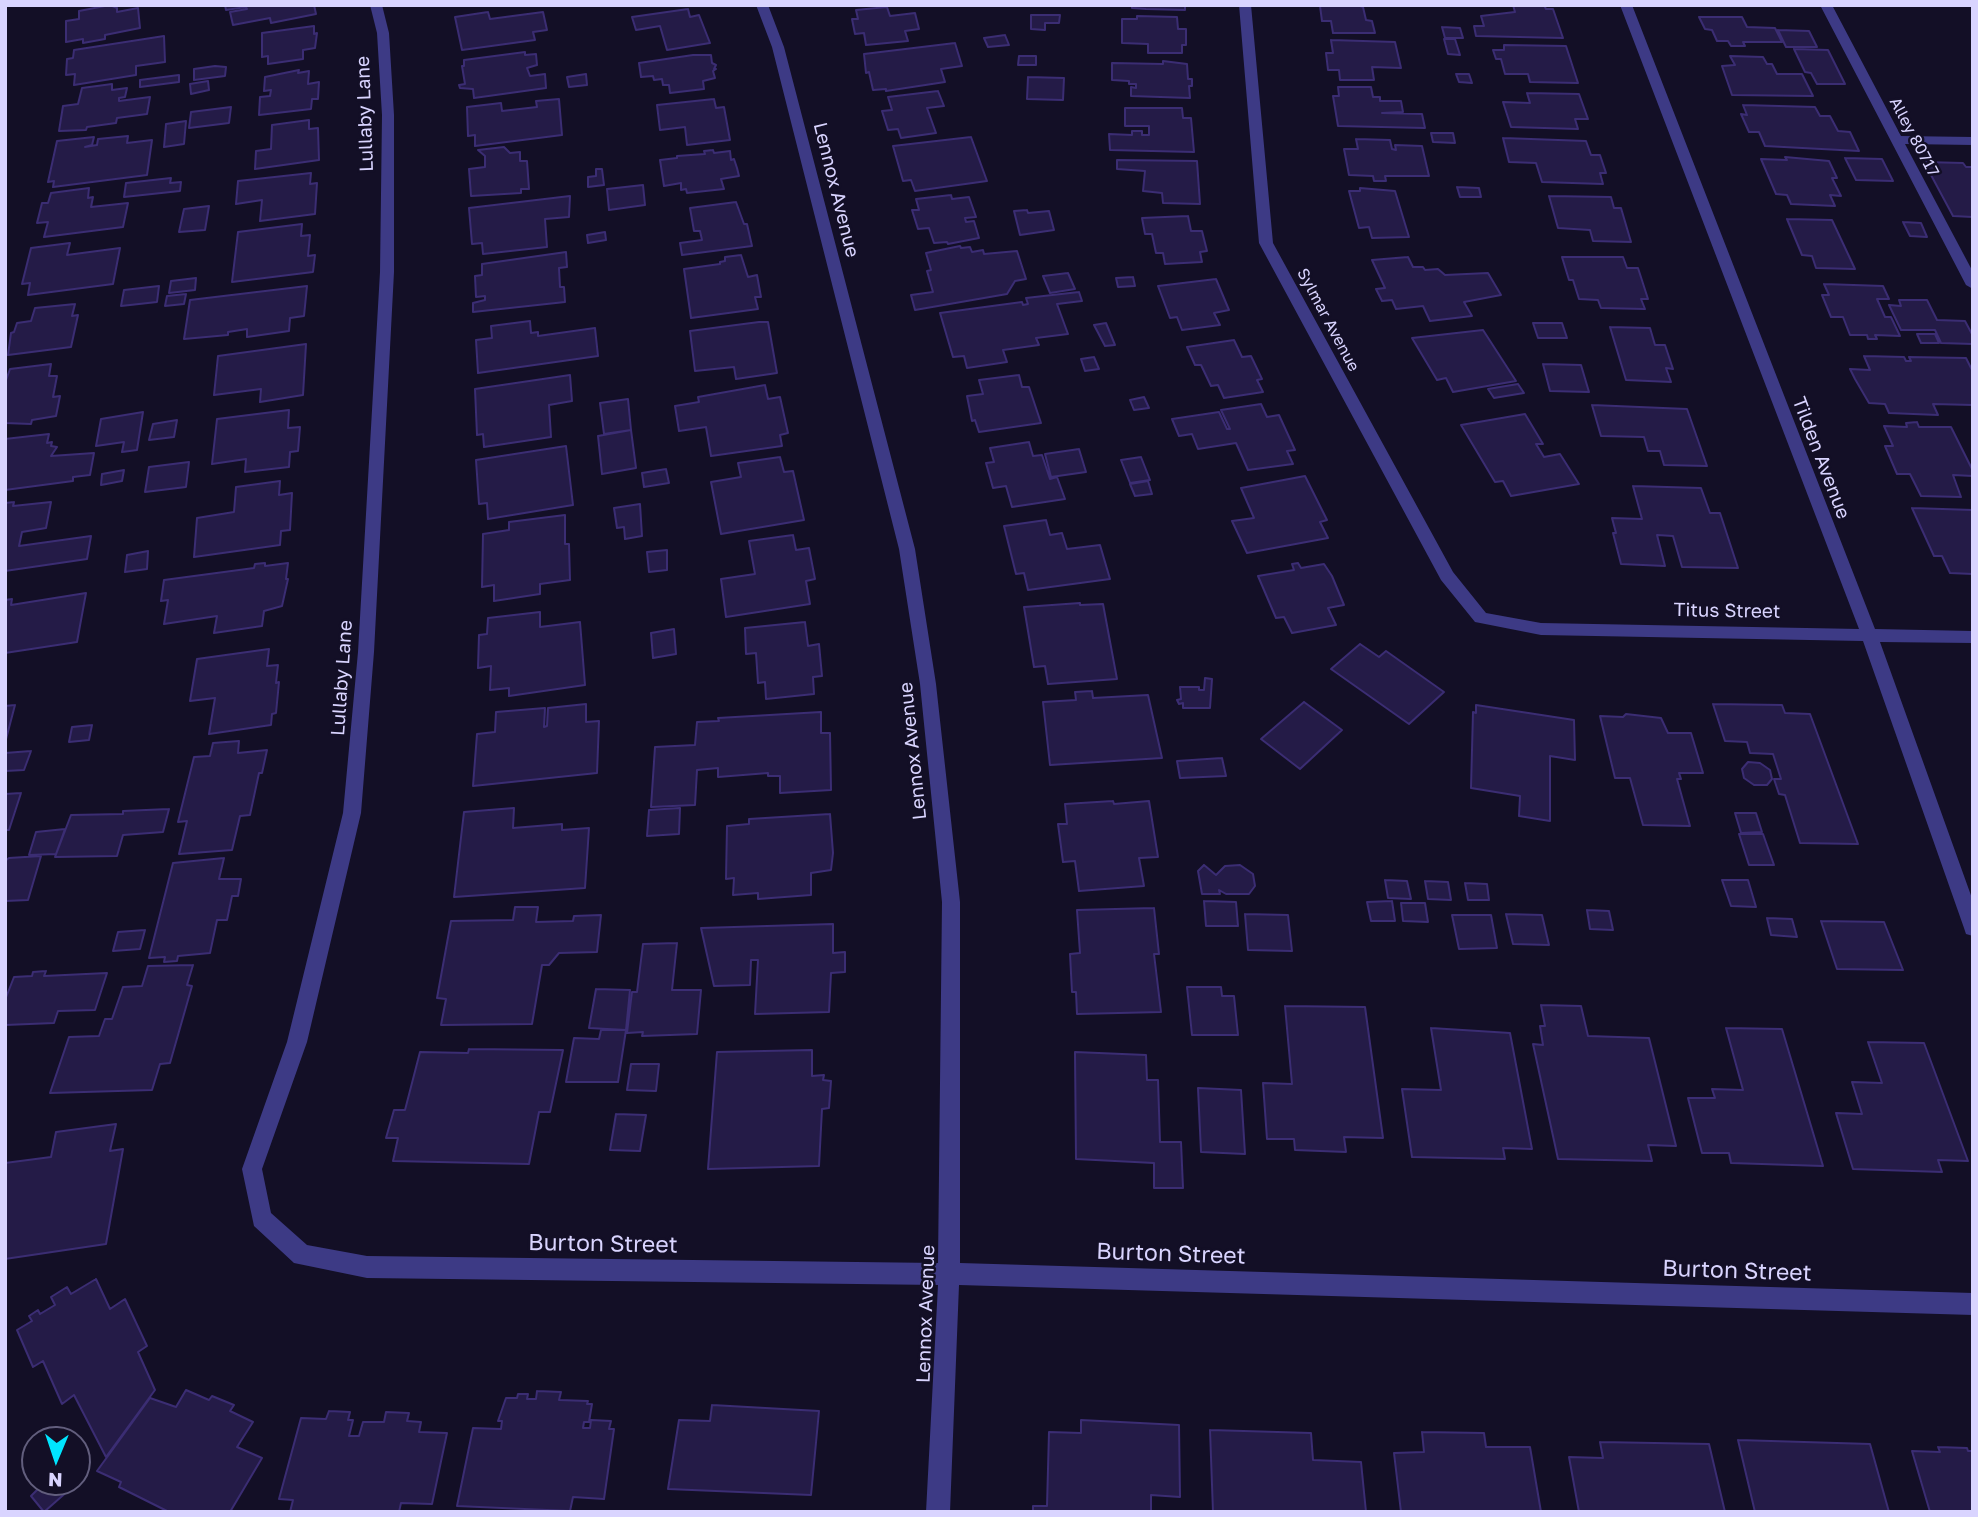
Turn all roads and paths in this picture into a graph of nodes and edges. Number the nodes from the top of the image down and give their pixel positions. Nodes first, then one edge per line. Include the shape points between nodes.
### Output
1 (376, 5) edge
2 (762, 5) edge
3 (1245, 5) edge
4 (1626, 5) edge
5 (1826, 5) edge
6 (1896, 140) junction
7 (1973, 141) edge
8 (1973, 285) edge
9 (1482, 618) joint
10 (1868, 634) junction
11 (1973, 637) edge
12 (1973, 928) edge
13 (367, 1267) joint
14 (949, 1274) junction
15 (1973, 1304) edge
16 (938, 1512) edge

1 - 13 street, Lullaby Lane via 383,33 388,115 387,272 366,652 352,813 297,1042 252,1170 262,1219 302,1255
2 - 14 street, Lennox Avenue via 778,47 907,549 928,684 951,902
3 - 9 street, Sylmar Avenue via 1266,243 1447,576
4 - 10 street, Tilden Avenue
5 - 6 street, Alley 80717
6 - 7 street
6 - 8 street, Alley 80717
9 - 10 street, Titus Street via 1541,629
10 - 11 street, Titus Street
10 - 12 street, Tilden Avenue
13 - 14 street, Burton Street
14 - 15 street, Burton Street
14 - 16 street, Lennox Avenue

